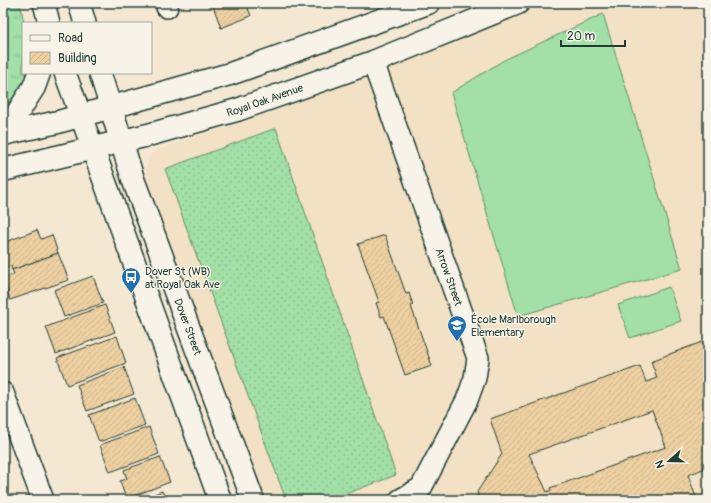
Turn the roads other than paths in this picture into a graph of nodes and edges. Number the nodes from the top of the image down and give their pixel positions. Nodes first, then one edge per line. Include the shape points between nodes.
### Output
1 (44, 3) edge
2 (80, 3) edge
3 (428, 3) edge
4 (518, 3) edge
5 (49, 22) edge
6 (85, 22) edge
7 (373, 62) junction
8 (39, 74) edge
9 (65, 74) edge
10 (100, 74) edge
11 (111, 108) junction
12 (80, 116) junction
13 (3, 134) edge
14 (122, 142) junction
15 (93, 149) junction
16 (3, 170) edge
17 (3, 393) edge
18 (43, 500) edge
19 (220, 500) edge
20 (253, 500) edge
21 (400, 500) edge

1 - 5 street
2 - 6 street
3 - 11 main road via 230,74
4 - 7 main road, Royal Oak Avenue
7 - 14 main road, Royal Oak Avenue via 237,110
7 - 21 street, Arrow Street via 478,358 475,378 466,400 421,488
8 - 13 main road via 34,87
9 - 12 street
10 - 11 street
11 - 12 main road
11 - 14 main road, Dover Street
12 - 13 main road
12 - 15 street
14 - 15 main road, Royal Oak Avenue
14 - 20 main road, Dover Street via 133,178
15 - 16 main road, Royal Oak Avenue
15 - 19 main road
17 - 18 street

